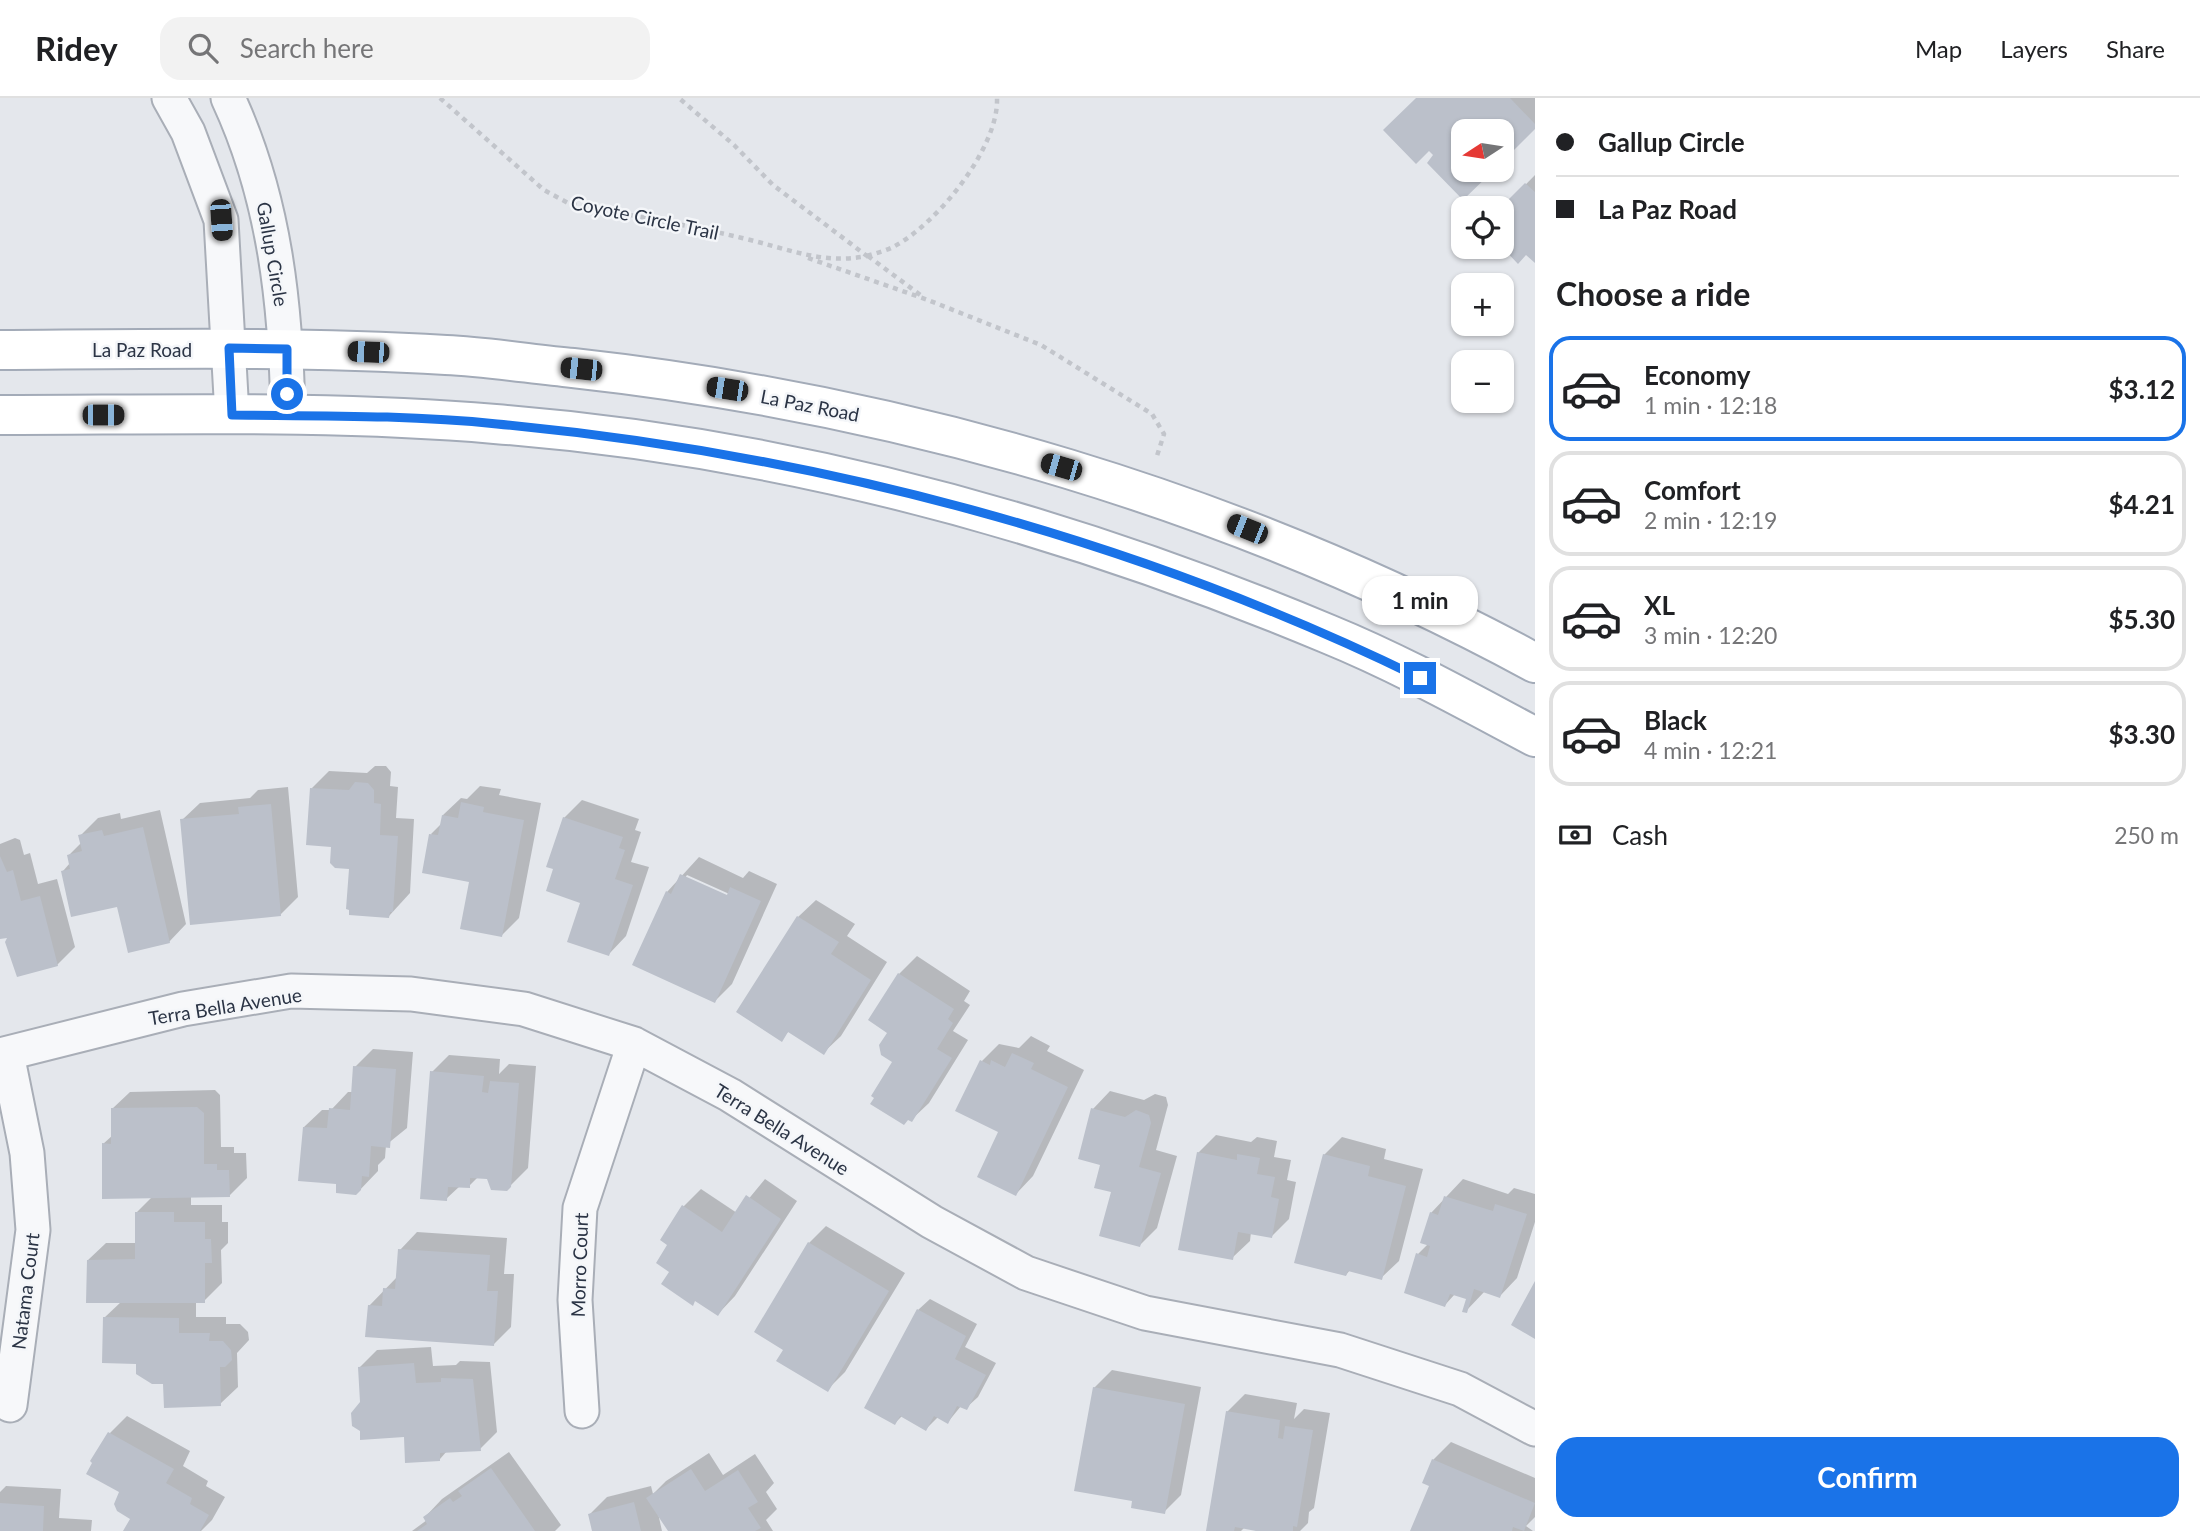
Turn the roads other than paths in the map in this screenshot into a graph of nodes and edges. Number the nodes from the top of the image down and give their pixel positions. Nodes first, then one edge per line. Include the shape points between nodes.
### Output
1 (169, 98) edge
2 (228, 98) edge
3 (229, 348) junction
4 (287, 349) junction
5 (0, 350) edge
6 (0, 415) edge
7 (232, 415) junction
8 (288, 416) junction
9 (1535, 663) edge
10 (1535, 737) edge
11 (634, 1044) junction
12 (4, 1054) edge
13 (10, 1405) dead end
14 (582, 1411) dead end
15 (1535, 1429) edge

1 - 3 street via 188,132 221,220
2 - 4 street, Gallup Circle via 247,139 267,208
3 - 4 main road, La Paz Road
3 - 5 main road, La Paz Road
3 - 7 street
4 - 8 street, Gallup Circle
4 - 9 main road, La Paz Road via 449,355 634,375 774,396 928,429 1224,520 1361,576
6 - 7 main road
7 - 8 main road
8 - 10 main road via 494,423 645,440 944,502 1075,539 1319,630
11 - 12 street, Terra Bella Avenue via 524,1009 411,994 291,991 183,1009
11 - 14 street, Morro Court via 580,1208 575,1300
11 - 15 street, Terra Bella Avenue via 730,1095 932,1222 1026,1273 1145,1314 1340,1349 1460,1389
12 - 13 street, Natama Court via 27,1153 33,1230

